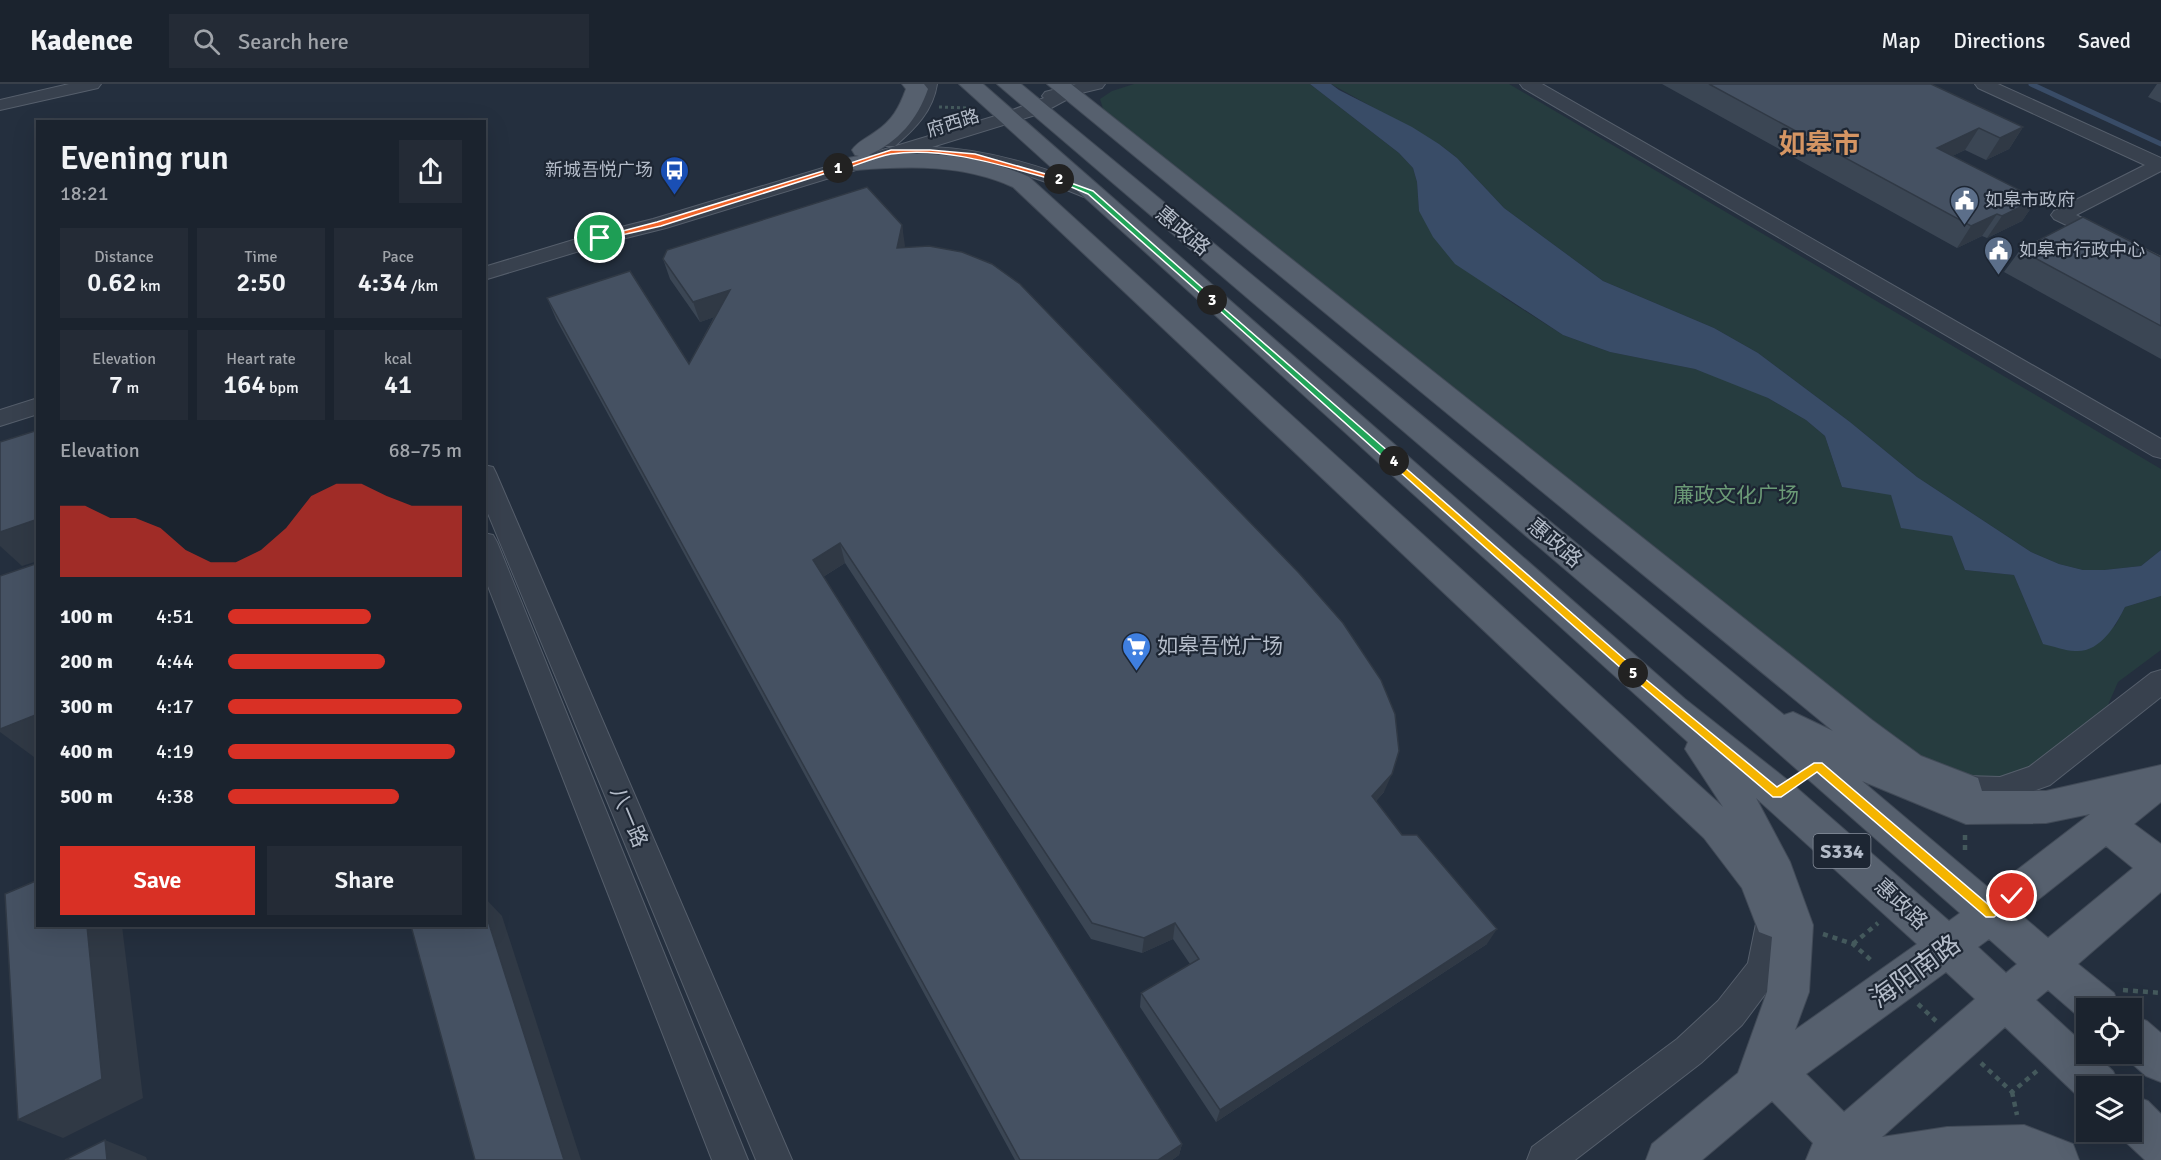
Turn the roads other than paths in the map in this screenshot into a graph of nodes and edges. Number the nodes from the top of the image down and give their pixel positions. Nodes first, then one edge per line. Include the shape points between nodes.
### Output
1 (92, 84) edge
2 (913, 84) edge
3 (928, 84) edge
4 (970, 84) edge
5 (1008, 84) edge
6 (1096, 84) edge
7 (1529, 84) edge
8 (1984, 84) edge
9 (1063, 88) edge
10 (1, 105) edge
11 (1017, 109) junction
12 (890, 147) junction
13 (859, 157) junction
14 (2161, 164) edge
15 (1091, 193) junction
16 (2161, 265) edge
17 (486, 273) edge
18 (36, 407) edge
19 (0, 418) edge
20 (36, 420) edge
21 (0, 431) edge
22 (2161, 450) edge
23 (486, 479) edge
24 (486, 547) edge
25 (2161, 681) edge
26 (1729, 689) junction
27 (1673, 709) junction
28 (1818, 766) junction
29 (2159, 782) edge
30 (1965, 789) joint
31 (1777, 793) junction
32 (2106, 824) junction
33 (2161, 867) edge
34 (1990, 913) junction
35 (1773, 919) joint
36 (1947, 947) junction
37 (2048, 965) junction
38 (2109, 998) edge
39 (2005, 1001) junction
40 (2142, 1045) edge
41 (2161, 1061) edge
42 (2087, 1076) edge
43 (1764, 1080) junction
44 (2142, 1126) edge
45 (2161, 1144) edge
46 (1850, 1154) edge
47 (730, 1160) edge
48 (774, 1160) edge
49 (1545, 1160) edge
50 (1668, 1160) edge
51 (2057, 1160) edge

1 - 10 street
2 - 13 main road via 917,89 901,126
3 - 12 street via 909,126
4 - 11 main road, 惠政路 / S334
5 - 11 main road, 惠政路 / S334
6 - 9 street, 府西路
7 - 22 street
8 - 14 street
9 - 11 street, 府西路
9 - 30 main road via 1859,731 1908,767
11 - 12 street, 府西路
11 - 15 main road, 惠政路 / S334
11 - 26 main road, 惠政路 / S334
12 - 13 street, 府西路
12 - 15 street via 975,156 1059,179
13 - 17 street, 府西路 via 659,213 600,238
13 - 35 main road via 929,160 1000,171 1021,182 1717,826 1758,878
14 - 16 street via 2061,214
15 - 27 main road, 惠政路 / S334
18 - 19 street
20 - 21 street
23 - 48 street, 八一路
24 - 47 street, 八一路
25 - 30 street via 2039,776 2000,790
26 - 28 main road, 惠政路 / S334
26 - 29 main road via 1883,774 1966,808 2046,807
27 - 31 main road, 惠政路 / S334
27 - 43 main road via 1731,787 1771,862 1792,925 1788,992
28 - 31 main road
28 - 34 main road, 惠政路 / S334
29 - 32 main road, 海阳南路
31 - 36 main road, 惠政路 / S334
32 - 33 main road
32 - 34 main road, 海阳南路
33 - 37 main road
34 - 36 main road, 海阳南路
34 - 37 main road, 惠政路 / S334
35 - 49 street via 1763,969 1730,1013 1689,1051
36 - 39 main road, 惠政路 / S334
36 - 43 main road, 海阳南路
37 - 38 main road, 惠政路 / S334
37 - 39 main road
39 - 42 main road, 惠政路 / S334
39 - 46 main road
40 - 41 main road
43 - 46 main road
43 - 50 main road, 海阳南路
44 - 45 main road
46 - 51 main road via 1888,1156 1947,1149 2024,1147

